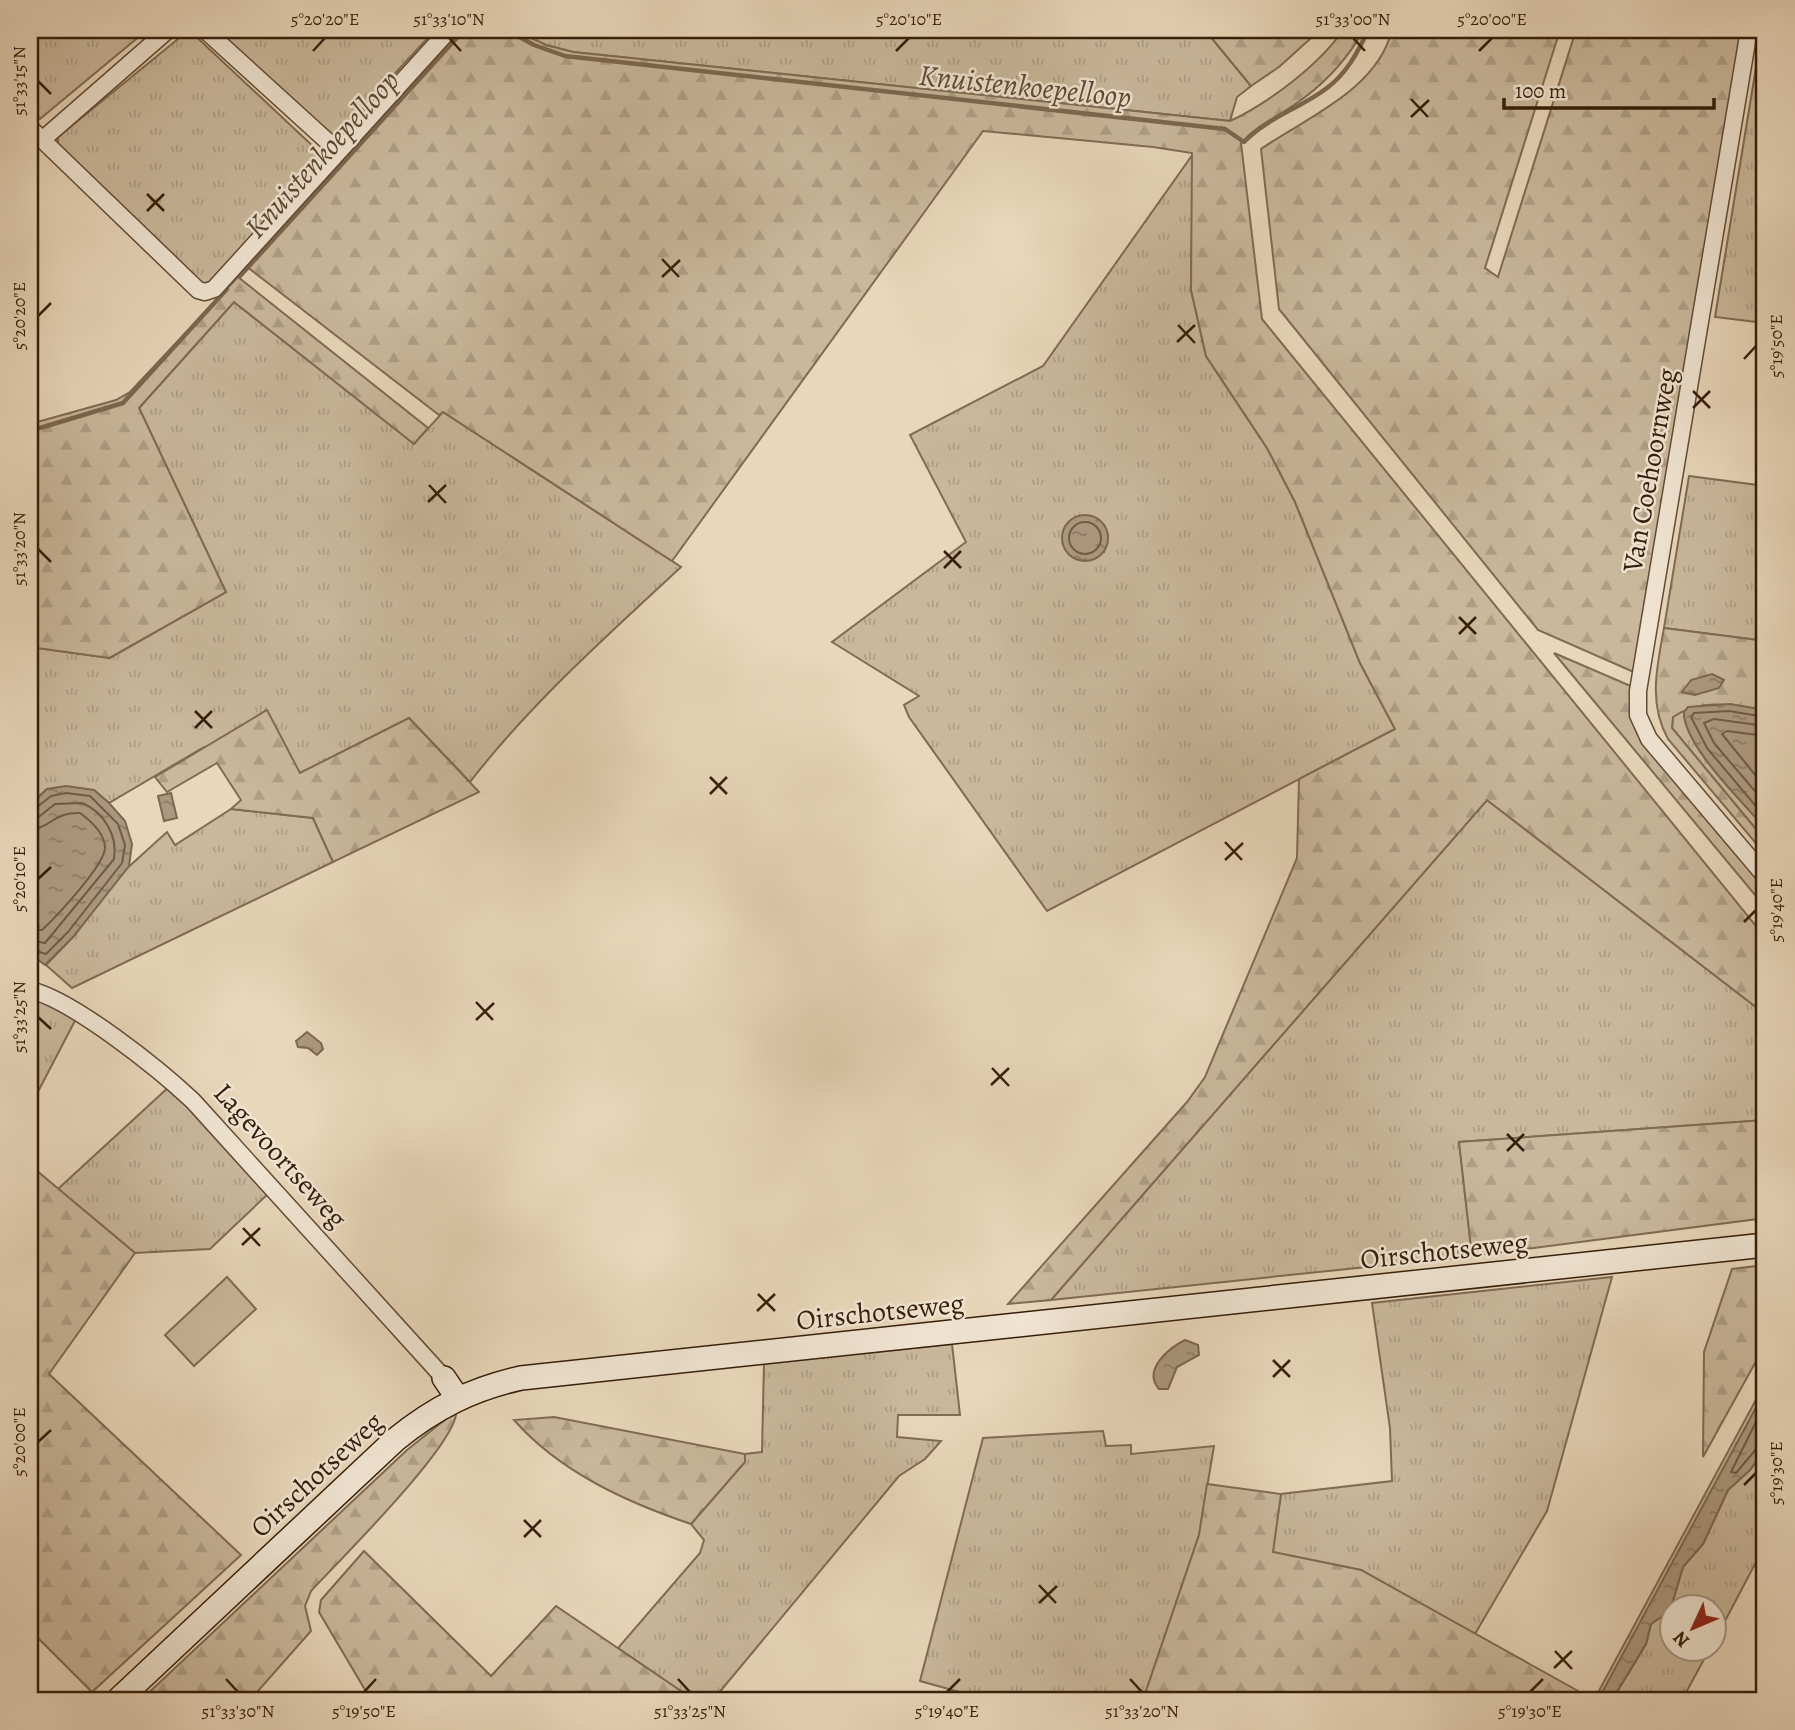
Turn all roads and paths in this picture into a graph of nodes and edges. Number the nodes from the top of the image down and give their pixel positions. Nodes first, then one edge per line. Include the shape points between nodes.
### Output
1 (168, 30) edge
2 (205, 30) edge
3 (449, 30) edge
4 (1749, 30) edge
5 (30, 128) edge
6 (42, 140) junction
7 (338, 151) junction
8 (1765, 876) edge
9 (30, 989) edge
10 (1765, 1245) edge
11 (451, 1388) junction
12 (118, 1700) edge

1 - 6 street
2 - 7 street
3 - 7 street
4 - 8 street, Van Coehoornweg via 1640,681 1639,715 1649,739
5 - 6 street
6 - 7 street via 205,292 214,289
9 - 11 street, Lagevoortseweg via 53,999 166,1076 193,1101
10 - 11 street, Oirschotseweg
11 - 12 street, Oirschotseweg

